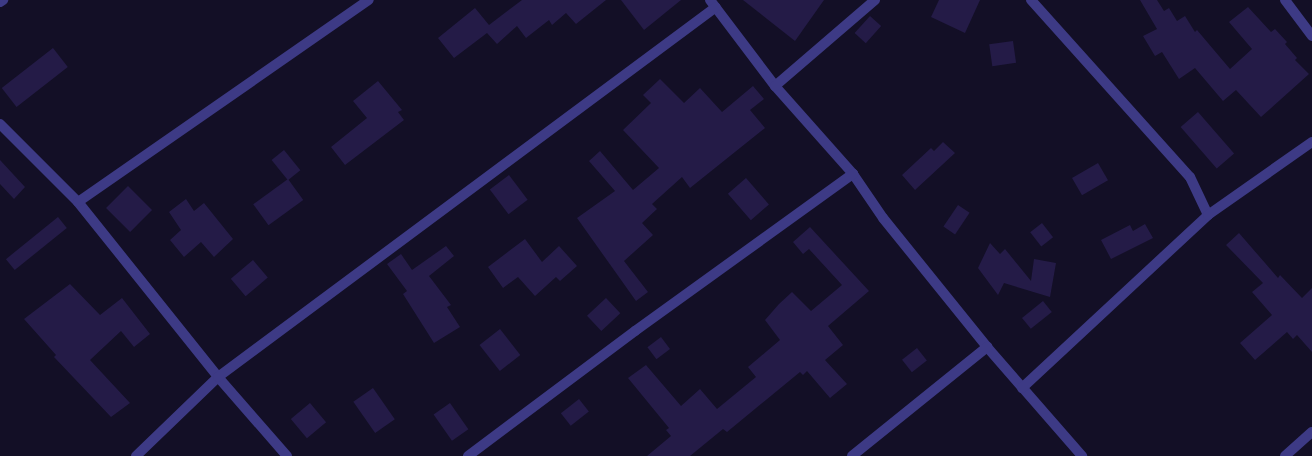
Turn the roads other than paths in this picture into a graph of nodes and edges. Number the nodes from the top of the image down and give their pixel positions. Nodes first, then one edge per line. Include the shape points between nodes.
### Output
1 (3, 0) edge
2 (369, 0) edge
3 (875, 0) edge
4 (1031, 0) edge
5 (1285, 0) edge
6 (0, 2) edge
7 (713, 4) edge
8 (1312, 36) edge
9 (775, 86) junction
10 (0, 124) edge
11 (1312, 142) edge
12 (853, 174) junction
13 (78, 202) junction
14 (1208, 215) junction
15 (987, 348) junction
16 (218, 377) junction
17 (1022, 388) junction
18 (1312, 432) edge
19 (136, 456) edge
20 (287, 456) edge
21 (468, 456) edge
22 (852, 456) edge
23 (1082, 456) edge
24 (1286, 456) edge

1 - 6 street
2 - 13 street
3 - 9 street
4 - 14 street via 1190,177
5 - 8 street
7 - 9 street
7 - 16 street
9 - 12 street
10 - 13 street
11 - 14 street
12 - 15 street via 883,218
12 - 21 street via 635,331
13 - 16 street
14 - 17 street
15 - 17 street
15 - 22 street
16 - 19 street
16 - 20 street
17 - 23 street
18 - 24 street

